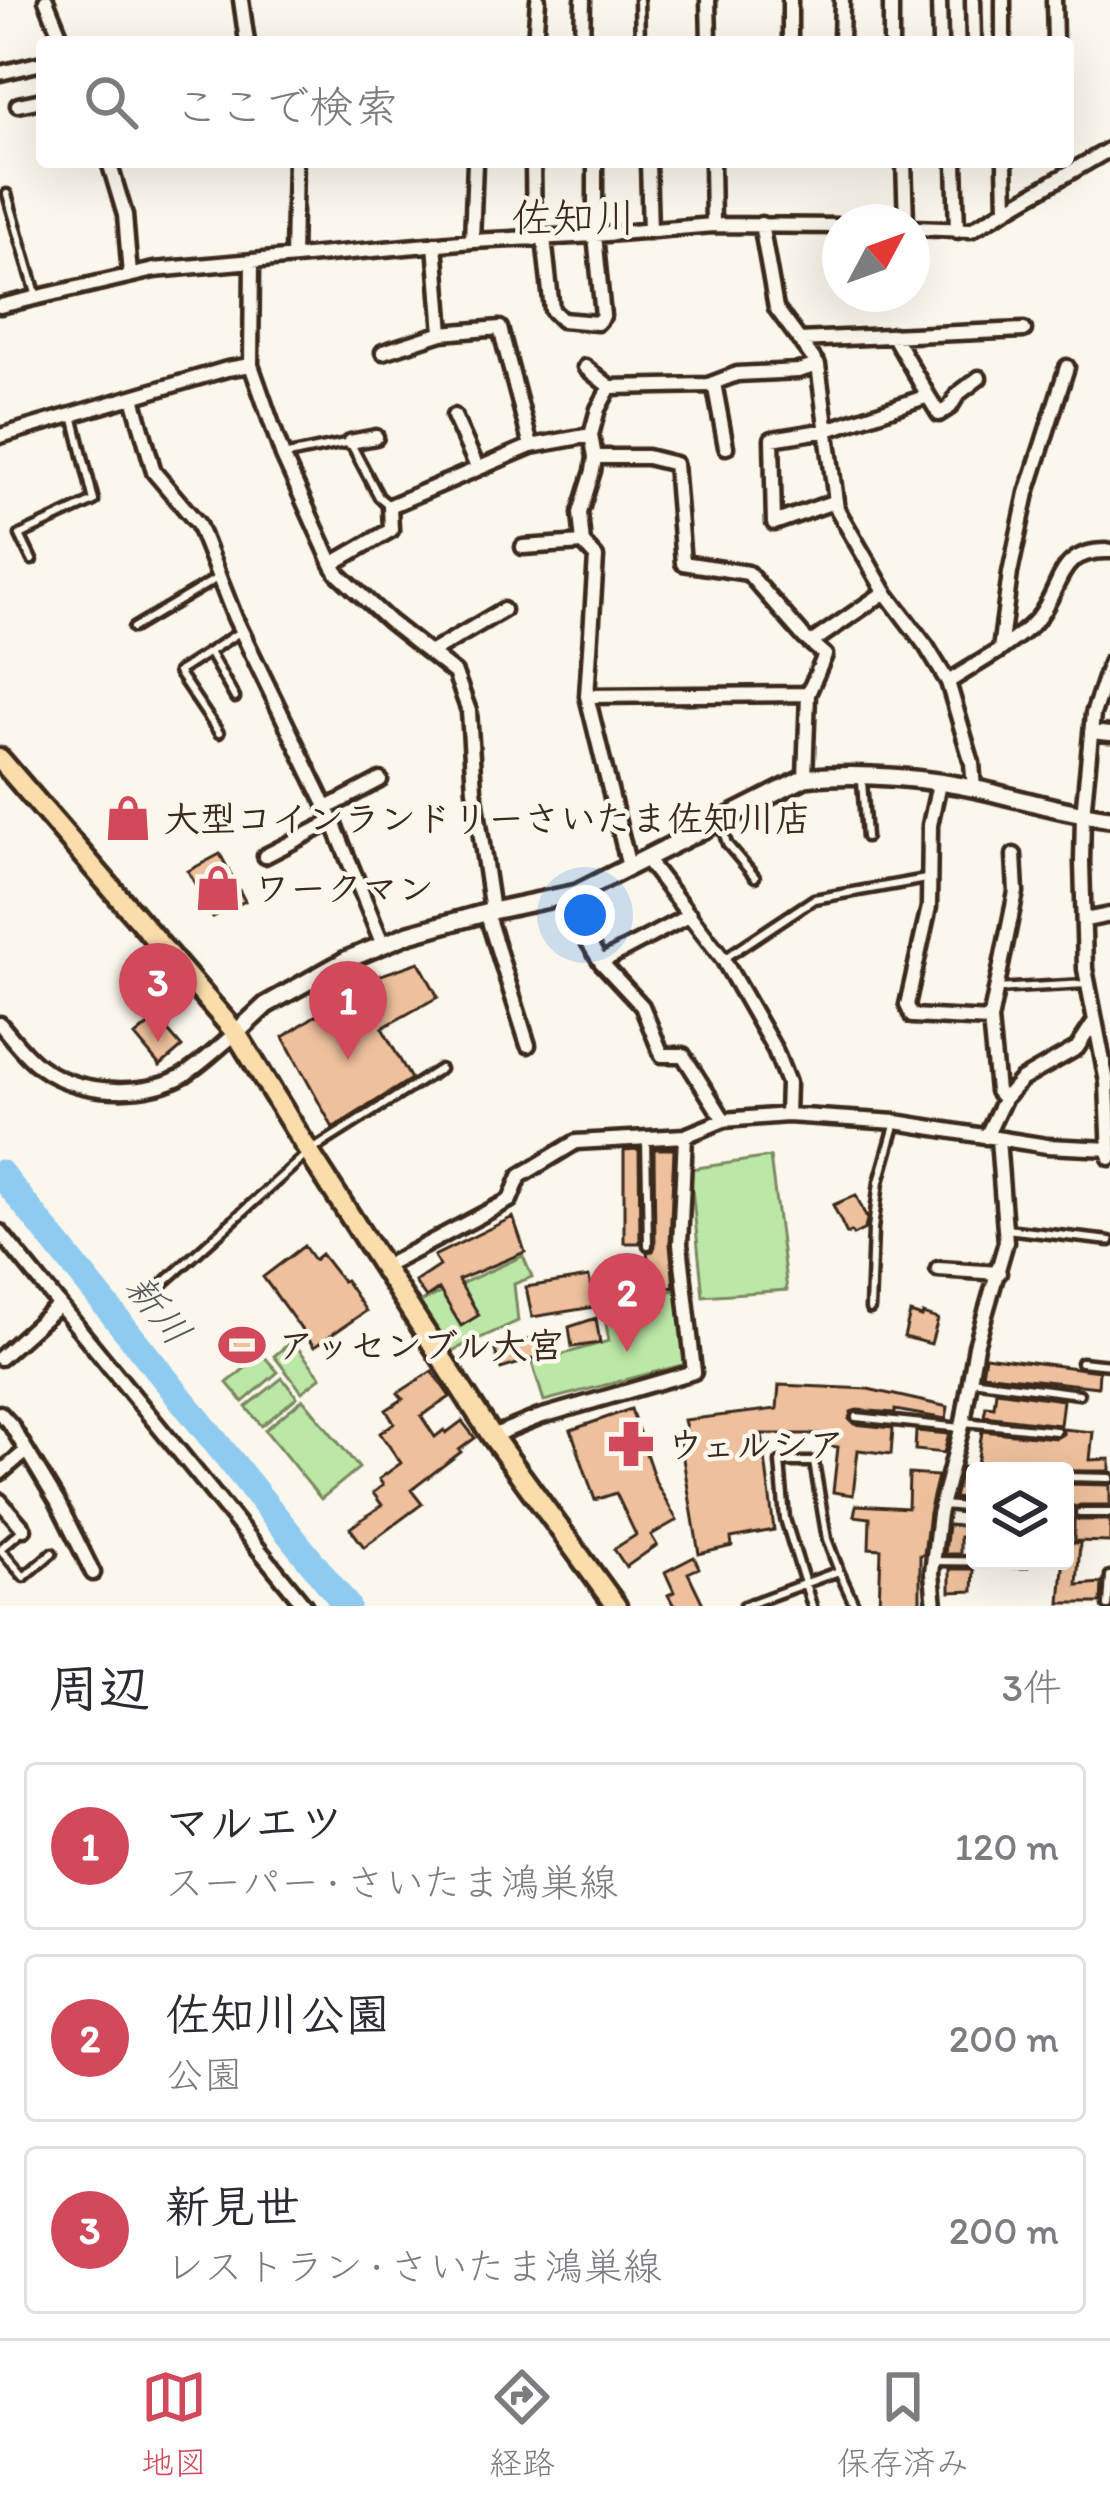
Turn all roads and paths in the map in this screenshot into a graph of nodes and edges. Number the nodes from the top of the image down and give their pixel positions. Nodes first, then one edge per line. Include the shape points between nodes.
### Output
1 (46, 0) edge
2 (241, 0) edge
3 (538, 0) edge
4 (583, 0) edge
5 (639, 0) edge
6 (708, 0) edge
7 (790, 0) edge
8 (842, 0) edge
9 (891, 0) edge
10 (939, 0) edge
11 (973, 0) edge
12 (1003, 0) edge
13 (1054, 0) edge
14 (61, 36) edge
15 (247, 36) edge
16 (536, 36) edge
17 (582, 36) edge
18 (640, 36) edge
19 (709, 36) edge
20 (790, 36) edge
21 (841, 36) edge
22 (891, 36) edge
23 (940, 36) edge
24 (974, 36) edge
25 (1004, 36) edge
26 (1055, 36) edge
27 (36, 65) edge
28 (0, 74) edge
29 (36, 101) edge
30 (18, 105) dead end
31 (1110, 148) edge
32 (111, 168) edge
33 (295, 168) edge
34 (475, 168) edge
35 (533, 168) edge
36 (595, 168) edge
37 (648, 168) edge
38 (712, 168) edge
39 (904, 168) edge
40 (956, 168) edge
41 (1005, 168) edge
42 (7, 194) dead end
43 (907, 204) edge
44 (1006, 210) junction
45 (761, 224) junction
46 (713, 225) junction
47 (822, 226) edge
48 (930, 228) edge
49 (650, 231) junction
50 (957, 232) junction
51 (595, 236) junction
52 (539, 238) junction
53 (472, 241) junction
54 (435, 244) junction
55 (293, 257) junction
56 (252, 261) junction
57 (130, 275) junction
58 (37, 296) junction
59 (0, 306) edge
60 (1024, 330) dead end
61 (442, 333) junction
62 (893, 335) junction
63 (799, 340) junction
64 (383, 352) dead end
65 (251, 365) junction
66 (818, 365) junction
67 (585, 367) dead end
68 (1067, 367) dead end
69 (979, 378) dead end
70 (714, 383) junction
71 (610, 387) junction
72 (928, 396) junction
73 (133, 397) junction
74 (73, 415) junction
75 (454, 416) dead end
76 (827, 430) junction
77 (591, 435) junction
78 (0, 436) edge
79 (376, 437) dead end
80 (350, 442) junction
81 (531, 446) junction
82 (726, 447) dead end
83 (283, 456) junction
84 (595, 457) junction
85 (476, 467) junction
86 (836, 501) junction
87 (390, 506) junction
88 (583, 543) junction
89 (523, 547) dead end
90 (1110, 551) edge
91 (32, 560) dead end
92 (332, 564) junction
93 (219, 577) junction
94 (885, 592) junction
95 (503, 610) dead end
96 (133, 628) dead end
97 (241, 631) junction
98 (811, 643) junction
99 (1000, 650) junction
100 (209, 652) junction
101 (430, 653) junction
102 (1110, 663) edge
103 (948, 682) junction
104 (808, 694) junction
105 (587, 696) junction
106 (235, 698) dead end
107 (1090, 732) junction
108 (219, 733) dead end
109 (1110, 734) edge
110 (0, 759) edge
111 (862, 776) junction
112 (805, 778) junction
113 (380, 780) dead end
114 (939, 784) junction
115 (974, 789) junction
116 (330, 815) junction
117 (1084, 815) junction
118 (1110, 818) edge
119 (721, 823) junction
120 (866, 837) dead end
121 (1014, 855) dead end
122 (266, 856) dead end
123 (646, 859) junction
124 (629, 867) junction
125 (755, 877) dead end
126 (930, 878) junction
127 (559, 896) junction
128 (489, 912) junction
129 (690, 914) junction
130 (1110, 915) edge
131 (1085, 920) junction
132 (383, 945) junction
133 (723, 959) junction
134 (601, 962) junction
135 (1087, 984) junction
136 (995, 989) junction
137 (990, 1020) junction
138 (1094, 1022) junction
139 (0, 1024) edge
140 (236, 1033) junction
141 (528, 1045) dead end
142 (440, 1070) dead end
143 (1004, 1099) junction
144 (787, 1115) junction
145 (724, 1120) junction
146 (896, 1122) junction
147 (686, 1136) junction
148 (992, 1138) junction
149 (646, 1139) junction
150 (309, 1152) junction
151 (1109, 1152) edge
152 (1004, 1229) junction
153 (0, 1232) edge
154 (1110, 1241) edge
155 (648, 1245) dead end
156 (6, 1251) edge
157 (384, 1267) junction
158 (938, 1269) dead end
159 (999, 1273) junction
160 (145, 1300) dead end
161 (59, 1305) junction
162 (870, 1309) dead end
163 (0, 1358) edge
164 (1081, 1362) dead end
165 (1110, 1365) edge
166 (971, 1380) junction
167 (1078, 1394) dead end
168 (0, 1413) edge
169 (856, 1417) dead end
170 (962, 1425) junction
171 (1056, 1431) dead end
172 (492, 1436) junction
173 (26, 1451) junction
174 (0, 1473) edge
175 (1074, 1477) edge
176 (1110, 1478) edge
177 (0, 1501) edge
178 (941, 1505) junction
179 (966, 1507) edge
180 (1080, 1513) dead end
181 (1110, 1513) edge
182 (24, 1529) joint
183 (0, 1549) edge
184 (52, 1553) dead end
185 (933, 1561) junction
186 (966, 1561) edge
187 (839, 1570) junction
188 (93, 1573) dead end
189 (1110, 1576) edge
190 (803, 1584) junction
191 (304, 1606) edge
192 (616, 1606) edge
193 (744, 1606) edge
194 (812, 1606) edge
195 (855, 1606) edge
196 (935, 1606) edge
197 (1108, 1606) edge

1 - 14 street
2 - 15 street
3 - 16 street
4 - 17 street
5 - 18 lane
6 - 19 street
7 - 20 street
8 - 21 street
9 - 22 street
10 - 23 street
11 - 24 street
12 - 25 street
13 - 26 street
27 - 28 street
29 - 30 street
31 - 44 street
32 - 57 street
33 - 55 street
34 - 53 street
35 - 52 street
36 - 51 street
37 - 49 street
38 - 46 street
39 - 43 street
40 - 50 street
41 - 44 street
42 - 58 lane
44 - 50 street
45 - 46 street
45 - 47 street
45 - 63 street via 776,308
46 - 49 street
48 - 50 street
49 - 51 street
51 - 52 street
51 - 52 street via 603,316 597,322 562,320 551,310
52 - 53 street
53 - 54 street
54 - 55 street
54 - 61 street
55 - 56 street
56 - 57 street
56 - 65 street
57 - 58 street
58 - 59 street
60 - 62 street
61 - 64 street
61 - 81 street via 500,328
62 - 63 street
62 - 72 street
63 - 66 street
65 - 73 street
65 - 83 street
66 - 70 street
66 - 76 street
67 - 71 street
68 - 99 street via 1027,493
69 - 72 street via 939,414
70 - 71 street
70 - 82 street
71 - 77 street
72 - 76 street
73 - 74 street
73 - 93 street via 154,472 198,524
74 - 78 street
74 - 91 lane via 94,501 20,535
75 - 85 street
76 - 86 street
76 - 86 street via 772,439 774,523
77 - 81 street
77 - 84 street
79 - 80 street
80 - 83 lane
80 - 87 lane
81 - 85 street
83 - 92 street
84 - 88 street via 580,513
84 - 98 street via 675,464 683,562 748,572
85 - 87 street
86 - 94 street
87 - 92 street via 391,530
88 - 89 street
88 - 105 street via 596,557
90 - 99 street via 1086,553 1061,571 1034,623
92 - 101 street
93 - 96 lane
93 - 97 street
94 - 98 street
94 - 103 street
95 - 101 street
97 - 100 lane
97 - 116 street
98 - 104 street via 825,655
99 - 103 street
100 - 106 lane
100 - 108 lane via 178,672
101 - 128 street via 455,673 469,711
102 - 107 street
103 - 115 street
104 - 105 street
104 - 112 street
105 - 124 street
107 - 109 street
107 - 117 street
110 - 140 main road
111 - 112 street
111 - 114 street
111 - 120 lane
112 - 119 street
113 - 116 street
114 - 115 street
114 - 126 street
115 - 117 street
116 - 122 street
116 - 132 street
117 - 118 street
117 - 131 street
119 - 123 street
119 - 125 lane via 727,844
121 - 136 street via 1016,892
123 - 124 street
123 - 129 street
124 - 127 street
126 - 133 lane via 814,899
126 - 137 street via 907,1005 912,1016
127 - 128 street
127 - 134 street
128 - 132 street
128 - 141 street
129 - 133 street
129 - 134 street
130 - 131 street
131 - 135 street
132 - 140 street via 266,1005
133 - 144 street via 776,1050 788,1083
134 - 145 street via 642,1006 662,1055 683,1055
135 - 136 lane
135 - 138 street
136 - 137 street
137 - 143 street
138 - 143 street via 1077,1048
138 - 151 street via 1107,1082
139 - 140 street via 54,1076 126,1090 183,1076
140 - 150 main road
142 - 150 lane
143 - 148 street
144 - 145 street
144 - 146 street
145 - 147 street
146 - 148 street
146 - 162 lane via 879,1182
147 - 149 street
147 - 172 street via 680,1244 694,1372
148 - 151 street
148 - 152 street
149 - 155 lane
149 - 157 street via 576,1142 520,1176 510,1200
150 - 157 main road
150 - 160 lane
152 - 154 lane
152 - 159 street
153 - 156 street
156 - 161 street
157 - 172 main road
158 - 159 street
159 - 166 street
161 - 163 street
161 - 191 street
164 - 165 lane
166 - 167 lane
166 - 170 street
168 - 173 street
169 - 170 lane
170 - 171 lane
170 - 178 street
172 - 192 main road
173 - 174 street
173 - 188 street
175 - 176 lane
177 - 182 street
178 - 179 lane
178 - 185 street
180 - 181 lane
182 - 183 lane
183 - 184 lane via 24,1577
185 - 186 lane
185 - 196 street
187 - 190 lane
187 - 190 lane via 814,1462 780,1462
187 - 195 lane
189 - 197 lane
190 - 193 lane
190 - 194 lane

